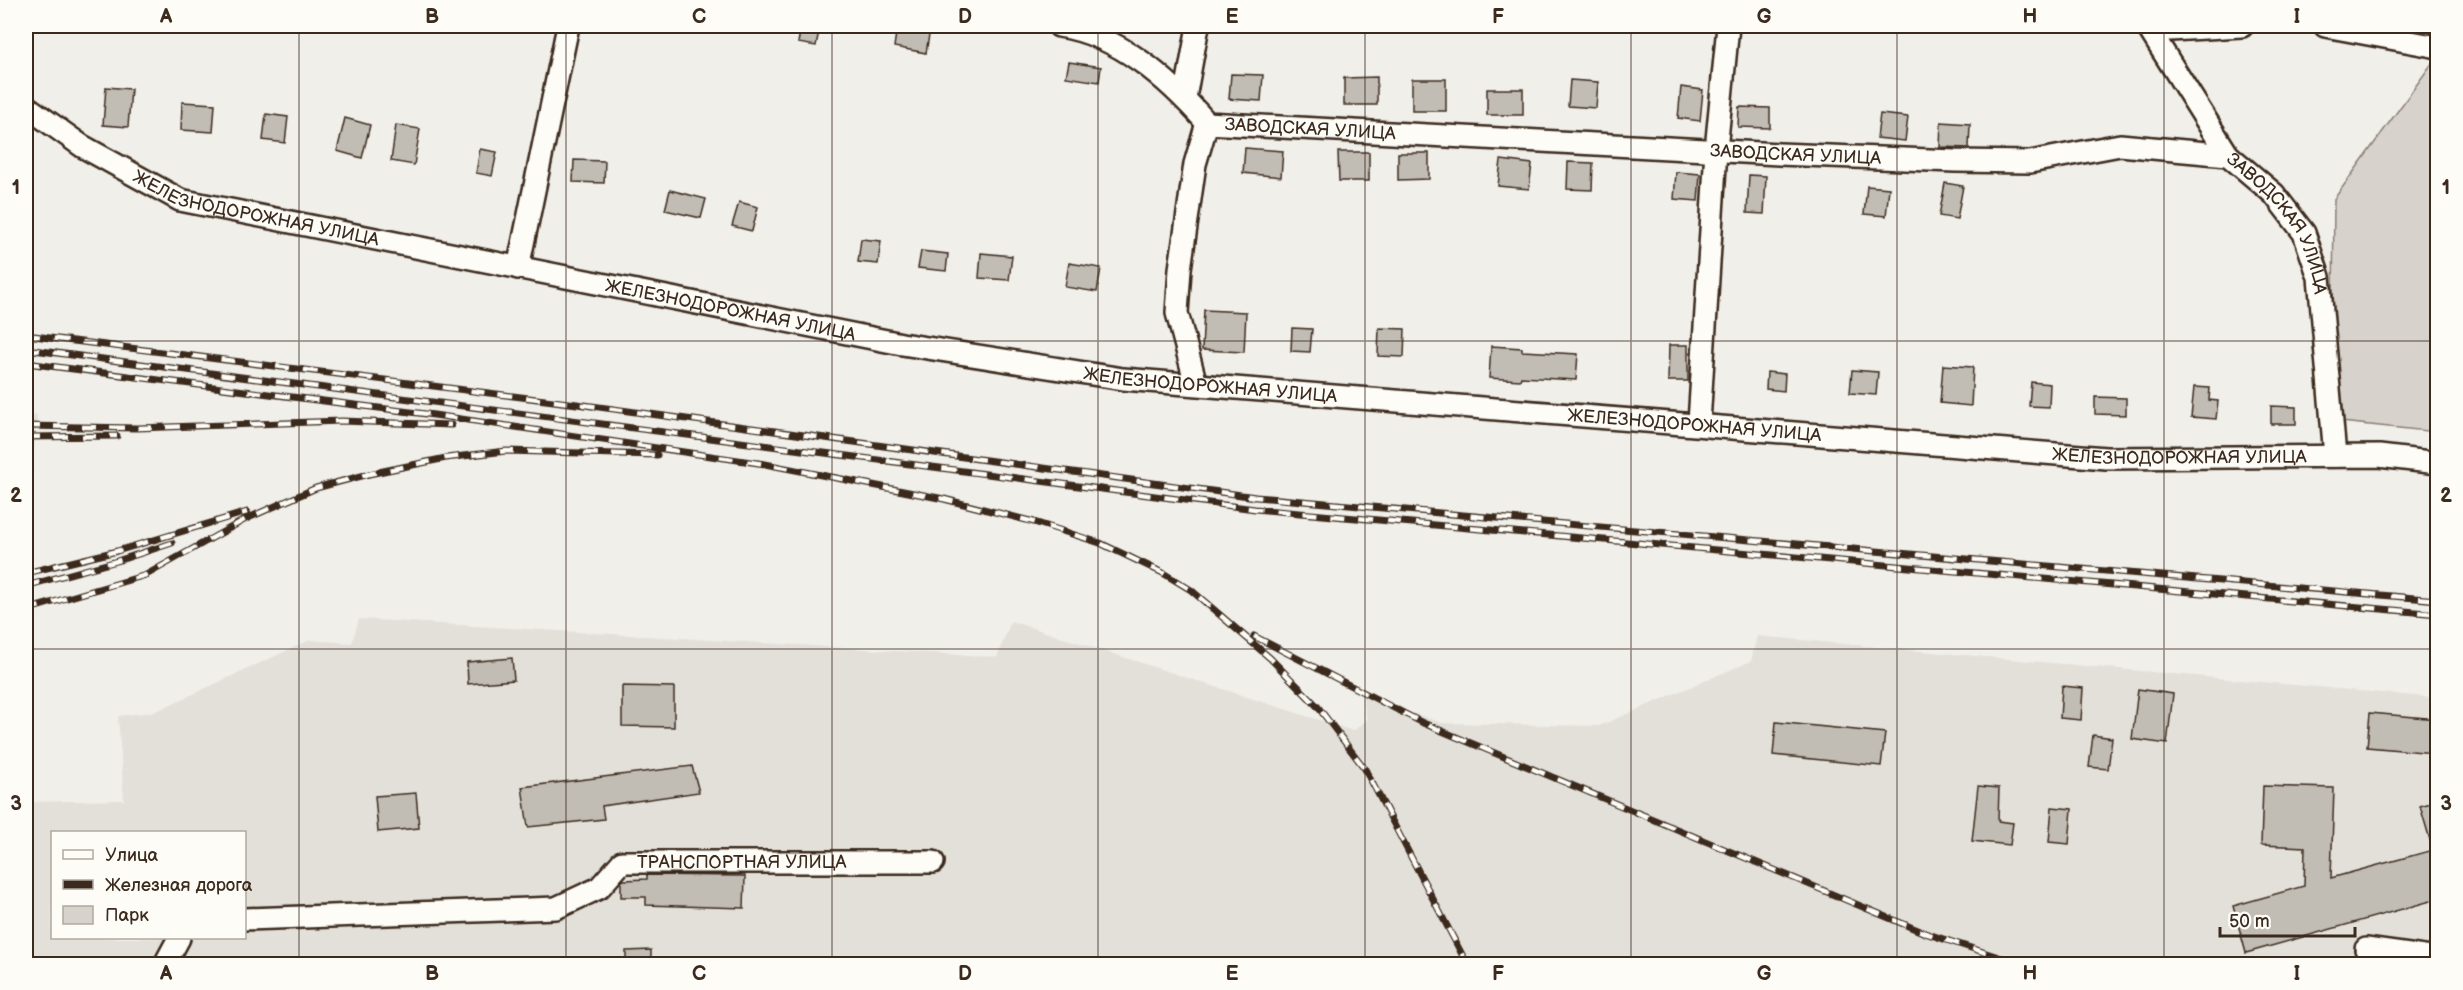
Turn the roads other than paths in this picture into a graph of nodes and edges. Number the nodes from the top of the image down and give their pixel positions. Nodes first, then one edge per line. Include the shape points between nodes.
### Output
1 (568, 26) edge
2 (1059, 26) edge
3 (1198, 26) edge
4 (1728, 26) edge
5 (2242, 26) edge
6 (2325, 26) edge
7 (2150, 28) edge
8 (2438, 47) edge
9 (1185, 98) junction
10 (26, 106) edge
11 (1207, 123) junction
12 (1716, 150) junction
13 (2228, 155) junction
14 (518, 268) junction
15 (1196, 384) junction
16 (1699, 423) junction
17 (2335, 456) junction
18 (2438, 464) edge
19 (933, 862) dead end
20 (246, 919) edge
21 (178, 939) edge
22 (2366, 950) dead end
23 (2438, 959) edge
24 (165, 964) edge

1 - 14 street
2 - 9 street, ЗАВОДСКАЯ УЛИЦА via 1079,29 1119,45
3 - 9 street
4 - 12 street
5 - 7 street
6 - 8 street
7 - 13 street
9 - 11 street, ЗАВОДСКАЯ УЛИЦА
10 - 14 street, ЖЕЛЕЗНОДОРОЖНАЯ УЛИЦА via 82,146 180,200
11 - 12 street, ЗАВОДСКАЯ УЛИЦА
11 - 15 street via 1195,164 1177,313
12 - 13 street, ЗАВОДСКАЯ УЛИЦА via 2030,162 2120,145
12 - 16 street
13 - 17 street, ЗАВОДСКАЯ УЛИЦА via 2274,194 2304,233 2319,277
14 - 15 street, ЖЕЛЕЗНОДОРОЖНАЯ УЛИЦА via 902,344 1123,379
15 - 16 street, ЖЕЛЕЗНОДОРОЖНАЯ УЛИЦА
16 - 17 street, ЖЕЛЕЗНОДОРОЖНАЯ УЛИЦА via 2106,458
17 - 18 street, ЖЕЛЕЗНОДОРОЖНАЯ УЛИЦА via 2379,456
19 - 20 street, ТРАНСПОРТНАЯ УЛИЦА via 622,862 598,888 556,908
21 - 24 street
22 - 23 street

